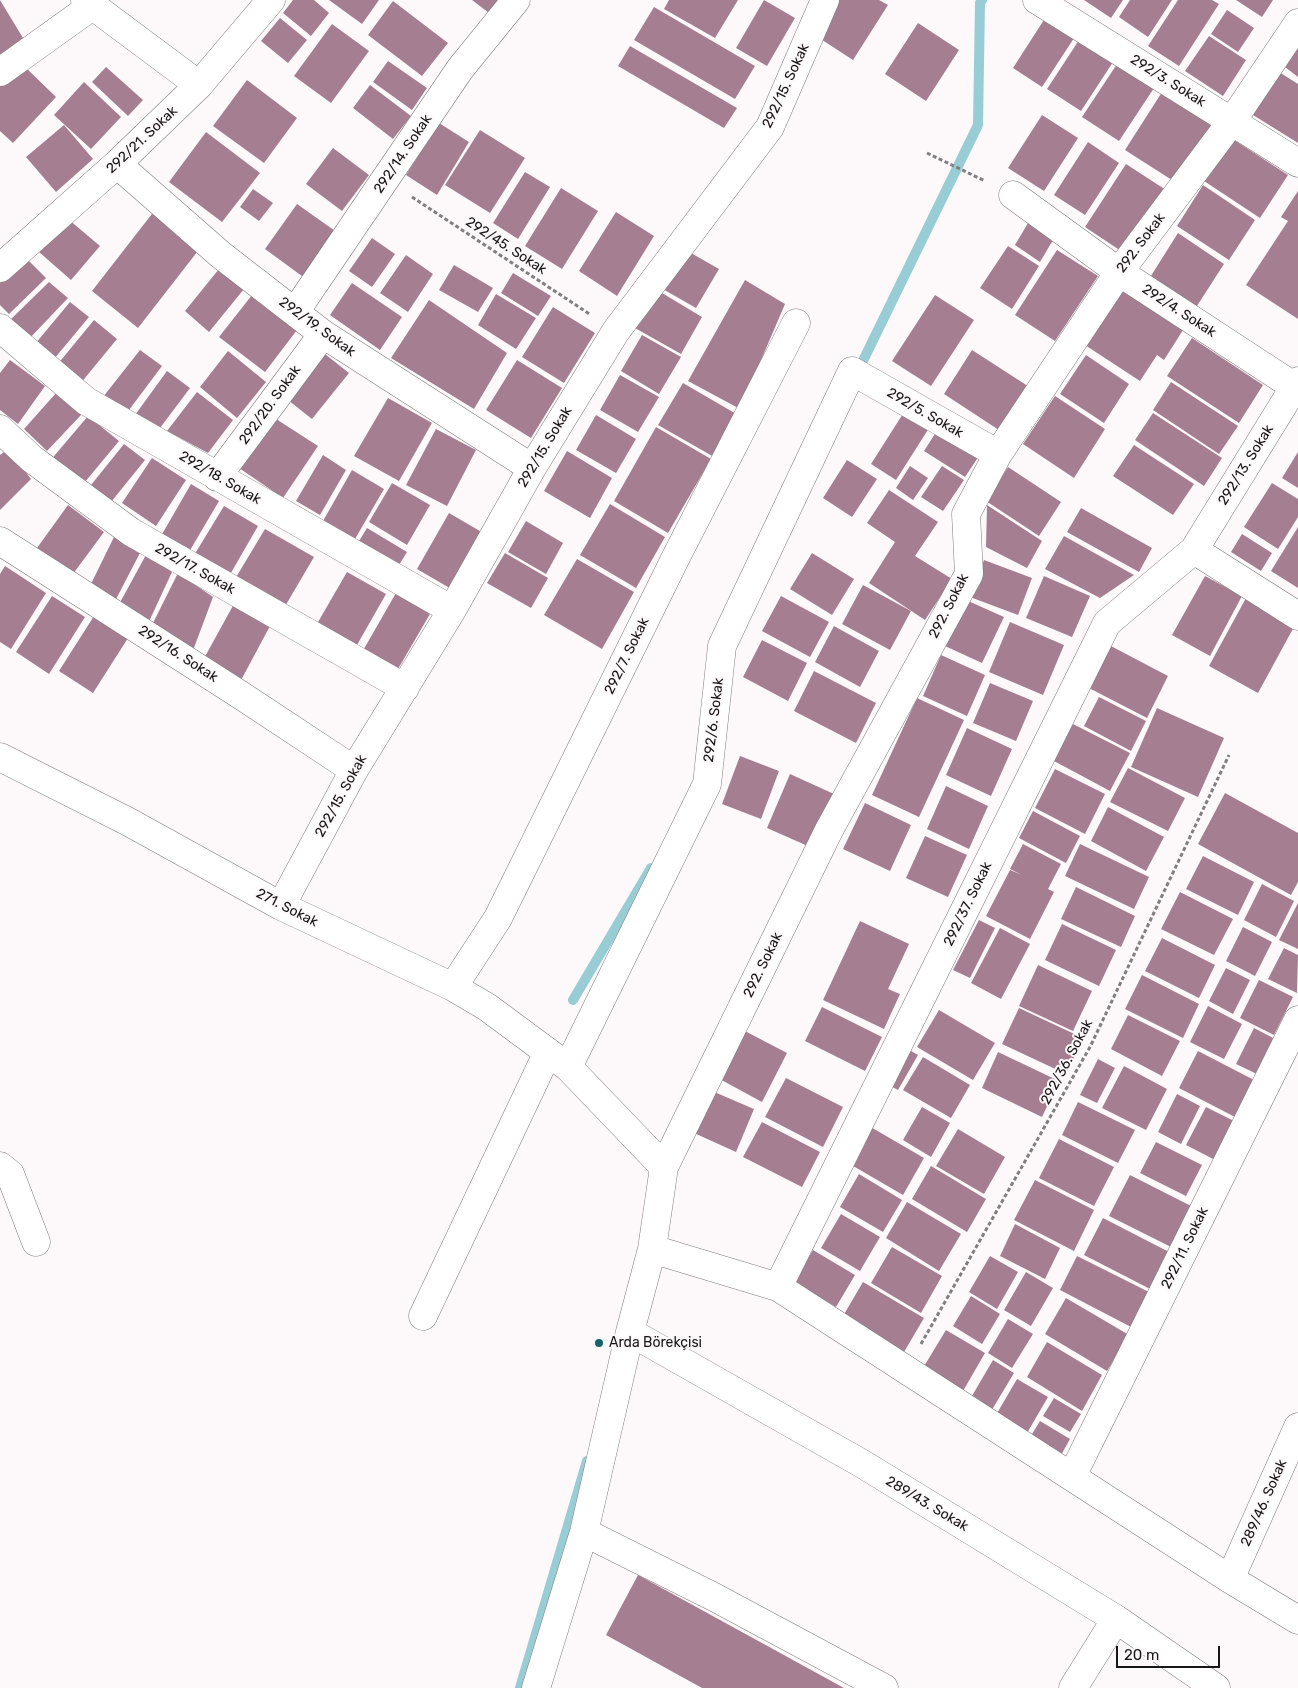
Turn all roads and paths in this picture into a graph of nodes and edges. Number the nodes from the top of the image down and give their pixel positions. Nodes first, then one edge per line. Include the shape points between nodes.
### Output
1 (271, 0) edge
2 (516, 0) edge
3 (825, 0) edge
4 (1037, 0) edge
5 (88, 3) edge
6 (1298, 23) edge
7 (0, 72) edge
8 (199, 85) junction
9 (1232, 121) junction
10 (927, 153) dead end
11 (1298, 163) edge
12 (117, 164) junction
13 (385, 179) junction
14 (1013, 195) joint
15 (0, 268) edge
16 (1119, 272) junction
17 (295, 312) junction
18 (796, 323) dead end
19 (0, 328) edge
20 (616, 332) junction
21 (323, 334) junction
22 (852, 371) joint
23 (1297, 386) edge
24 (0, 430) edge
25 (998, 454) junction
26 (532, 468) junction
27 (217, 477) junction
28 (0, 541) edge
29 (1194, 550) junction
30 (452, 610) junction
31 (1298, 616) edge
32 (405, 688) junction
33 (1229, 754) dead end
34 (0, 756) edge
35 (354, 770) junction
36 (281, 906) junction
37 (453, 987) junction
38 (1298, 1020) edge
39 (558, 1060) junction
40 (0, 1166) edge
41 (664, 1167) junction
42 (36, 1242) dead end
43 (652, 1249) junction
44 (778, 1287) junction
45 (424, 1316) dead end
46 (630, 1332) junction
47 (906, 1370) junction
48 (1298, 1427) edge
49 (1072, 1476) junction
50 (584, 1532) junction
51 (1230, 1579) junction
52 (1116, 1619) junction
53 (1298, 1620) edge
54 (536, 1688) edge
55 (884, 1688) edge
56 (1073, 1688) edge
57 (1216, 1688) edge

1 - 8 street, 292/21. Sokak
2 - 13 street, 292/14. Sokak via 460,69
3 - 20 street, 292/15. Sokak via 770,127
4 - 9 street, 292/3. Sokak
5 - 7 street
5 - 8 street
6 - 9 street, 292. Sokak
8 - 12 street, 292/21. Sokak
9 - 11 street, 292/3. Sokak
9 - 16 street, 292. Sokak
10 - 14 path
12 - 15 street, 292/21. Sokak
12 - 17 street, 292/19. Sokak via 221,255
13 - 17 street, 292/14. Sokak
13 - 20 path, 292/45. Sokak
14 - 16 street, 292/4. Sokak
16 - 23 street, 292/4. Sokak
16 - 25 street, 292. Sokak
17 - 21 street, 292/19. Sokak
18 - 37 street, 292/7. Sokak via 676,557 498,918
19 - 27 street, 292/18. Sokak via 86,401
20 - 26 street, 292/15. Sokak
21 - 26 street, 292/19. Sokak
21 - 27 street, 292/20. Sokak
22 - 25 street, 292/5. Sokak
22 - 39 street, 292/6. Sokak via 722,646 706,784
23 - 29 street, 292/13. Sokak
24 - 32 street, 292/17. Sokak via 32,459 131,532
25 - 41 street, 292. Sokak via 966,514 968,574 829,830
26 - 30 street, 292/15. Sokak
27 - 30 street, 292/18. Sokak
28 - 35 street, 292/16. Sokak
29 - 31 street
29 - 44 street, 292/37. Sokak via 1107,623
30 - 32 street, 292/15. Sokak
32 - 35 street, 292/15. Sokak
33 - 47 path, 292/36. Sokak via 1090,1047
34 - 36 street, 271. Sokak
35 - 36 street, 292/15. Sokak
36 - 37 street, 271. Sokak
37 - 39 street, 271. Sokak via 487,1007
38 - 49 street, 292/11. Sokak
39 - 41 street, 271. Sokak
39 - 45 street, 292/6. Sokak
40 - 42 street via 10,1174
41 - 43 street, 292. Sokak
43 - 44 street
43 - 46 street, 292. Sokak
44 - 47 street
46 - 50 street, 292. Sokak
46 - 52 street, 289/43. Sokak via 860,1463
47 - 49 street
48 - 51 street, 289/46. Sokak
49 - 51 street
50 - 54 street, 292. Sokak
50 - 55 street
51 - 53 street
52 - 56 street
52 - 57 street, 289/43. Sokak

